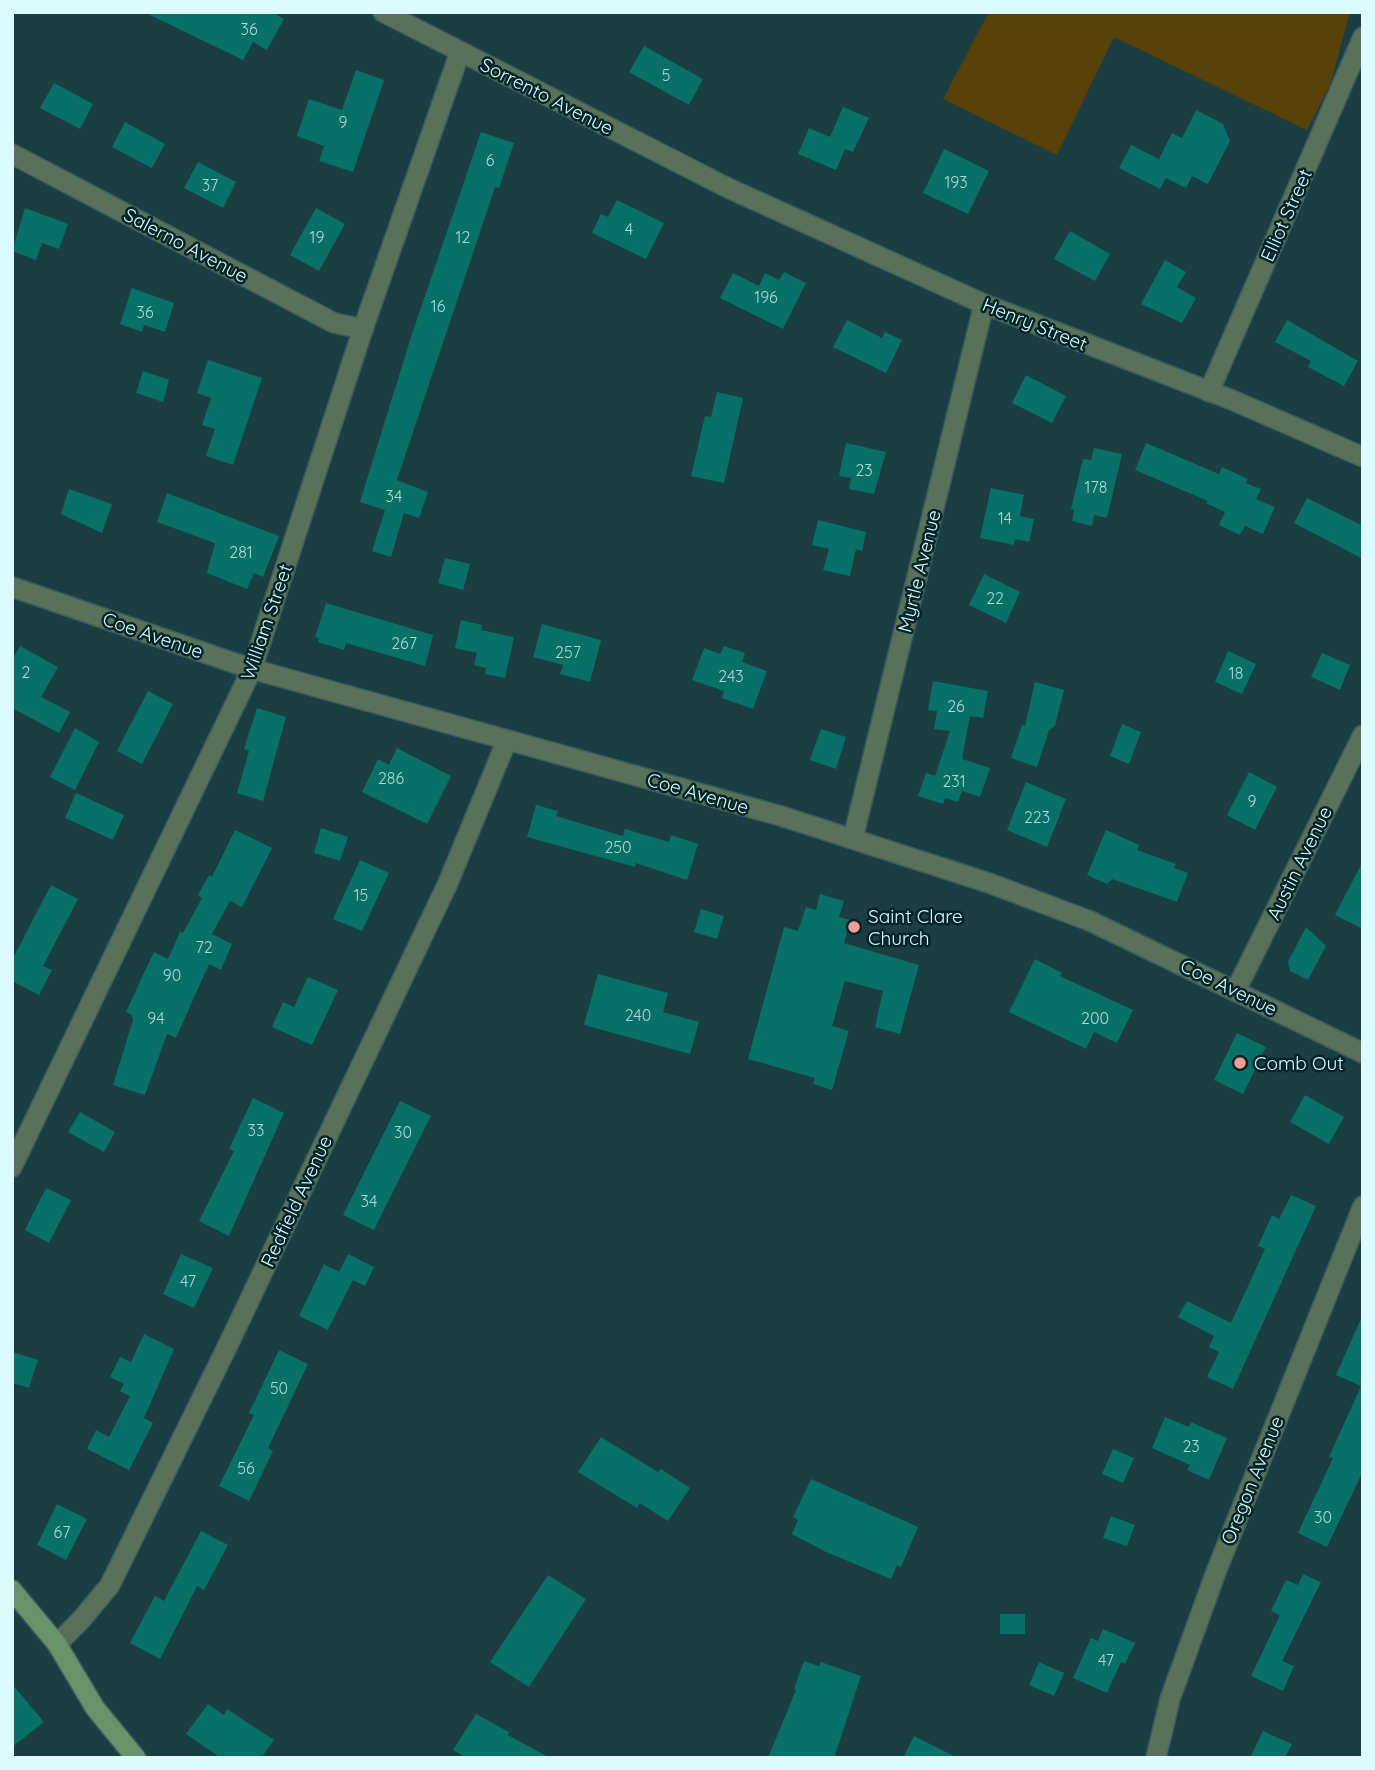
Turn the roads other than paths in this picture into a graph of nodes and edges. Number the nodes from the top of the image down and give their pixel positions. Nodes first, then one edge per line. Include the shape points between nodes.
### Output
1 (383, 12) edge
2 (1363, 37) edge
3 (460, 52) junction
4 (12, 153) edge
5 (711, 180) joint
6 (984, 304) junction
7 (363, 329) junction
8 (1209, 392) junction
9 (1363, 457) edge
10 (12, 587) edge
11 (252, 669) junction
12 (1363, 735) edge
13 (507, 740) junction
14 (1358, 757) edge
15 (853, 838) junction
16 (1236, 990) junction
17 (1363, 1053) edge
18 (12, 1167) edge
19 (1363, 1206) edge
20 (12, 1590) edge
21 (57, 1644) junction
22 (136, 1758) edge
23 (1156, 1758) edge

1 - 3 street, Sorrento Avenue
2 - 8 street, Elliot Street
3 - 5 street, Sorrento Avenue
3 - 7 street, William Street
4 - 7 street, Salerno Avenue via 334,323
5 - 6 street, Henry Street
6 - 8 street, Henry Street
6 - 15 street, Myrtle Avenue
7 - 11 street, William Street
8 - 9 street, Henry Street
10 - 11 street, Coe Avenue
11 - 13 street, Coe Avenue
11 - 18 street, William Street
12 - 14 street, Austin Avenue
13 - 15 street, Coe Avenue
13 - 21 street, Redfield Avenue via 448,883 110,1585
14 - 16 street, Austin Avenue
15 - 16 street, Coe Avenue via 1090,921
16 - 17 street, Coe Avenue
19 - 23 street, Oregon Avenue via 1216,1572 1170,1699
20 - 21 main road
21 - 22 main road via 96,1708

